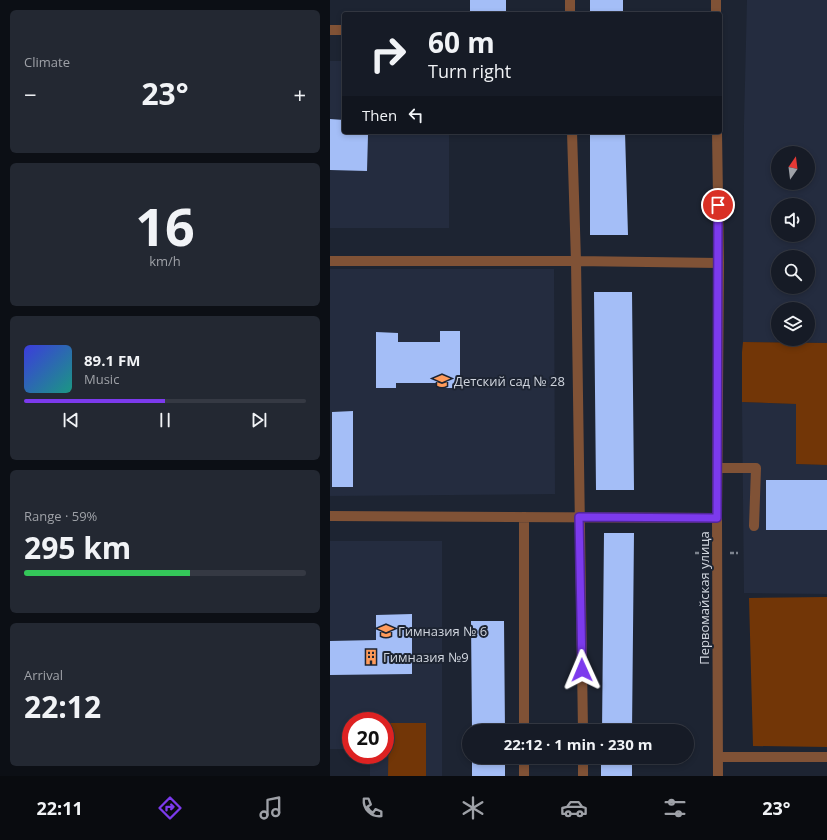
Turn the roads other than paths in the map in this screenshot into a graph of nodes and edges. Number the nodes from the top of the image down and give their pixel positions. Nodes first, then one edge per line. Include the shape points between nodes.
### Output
1 (570, 0) edge
2 (716, 0) edge
3 (570, 12) edge
4 (716, 12) edge
5 (330, 30) edge
6 (342, 30) edge
7 (572, 134) edge
8 (717, 134) edge
9 (330, 261) edge
10 (576, 261) junction
11 (719, 263) junction
12 (718, 468) junction
13 (330, 516) edge
14 (524, 517) junction
15 (579, 517) junction
16 (717, 518) junction
17 (754, 526) dead end
18 (524, 724) edge
19 (582, 724) edge
20 (718, 757) junction
21 (827, 757) edge
22 (524, 764) edge
23 (583, 764) edge
24 (524, 776) edge
25 (583, 776) edge
26 (718, 776) edge

1 - 3 street
2 - 4 street
5 - 6 street
7 - 10 street
8 - 11 street, Первомайская улица
9 - 10 street
10 - 11 street
10 - 15 street
11 - 12 street, Первомайская улица
12 - 16 street, Первомайская улица
12 - 17 street via 756,468
13 - 14 street
14 - 15 street
14 - 18 street
15 - 16 street
15 - 19 street
16 - 20 street, Первомайская улица
20 - 21 street
20 - 26 street, Первомайская улица
22 - 24 street
23 - 25 street

